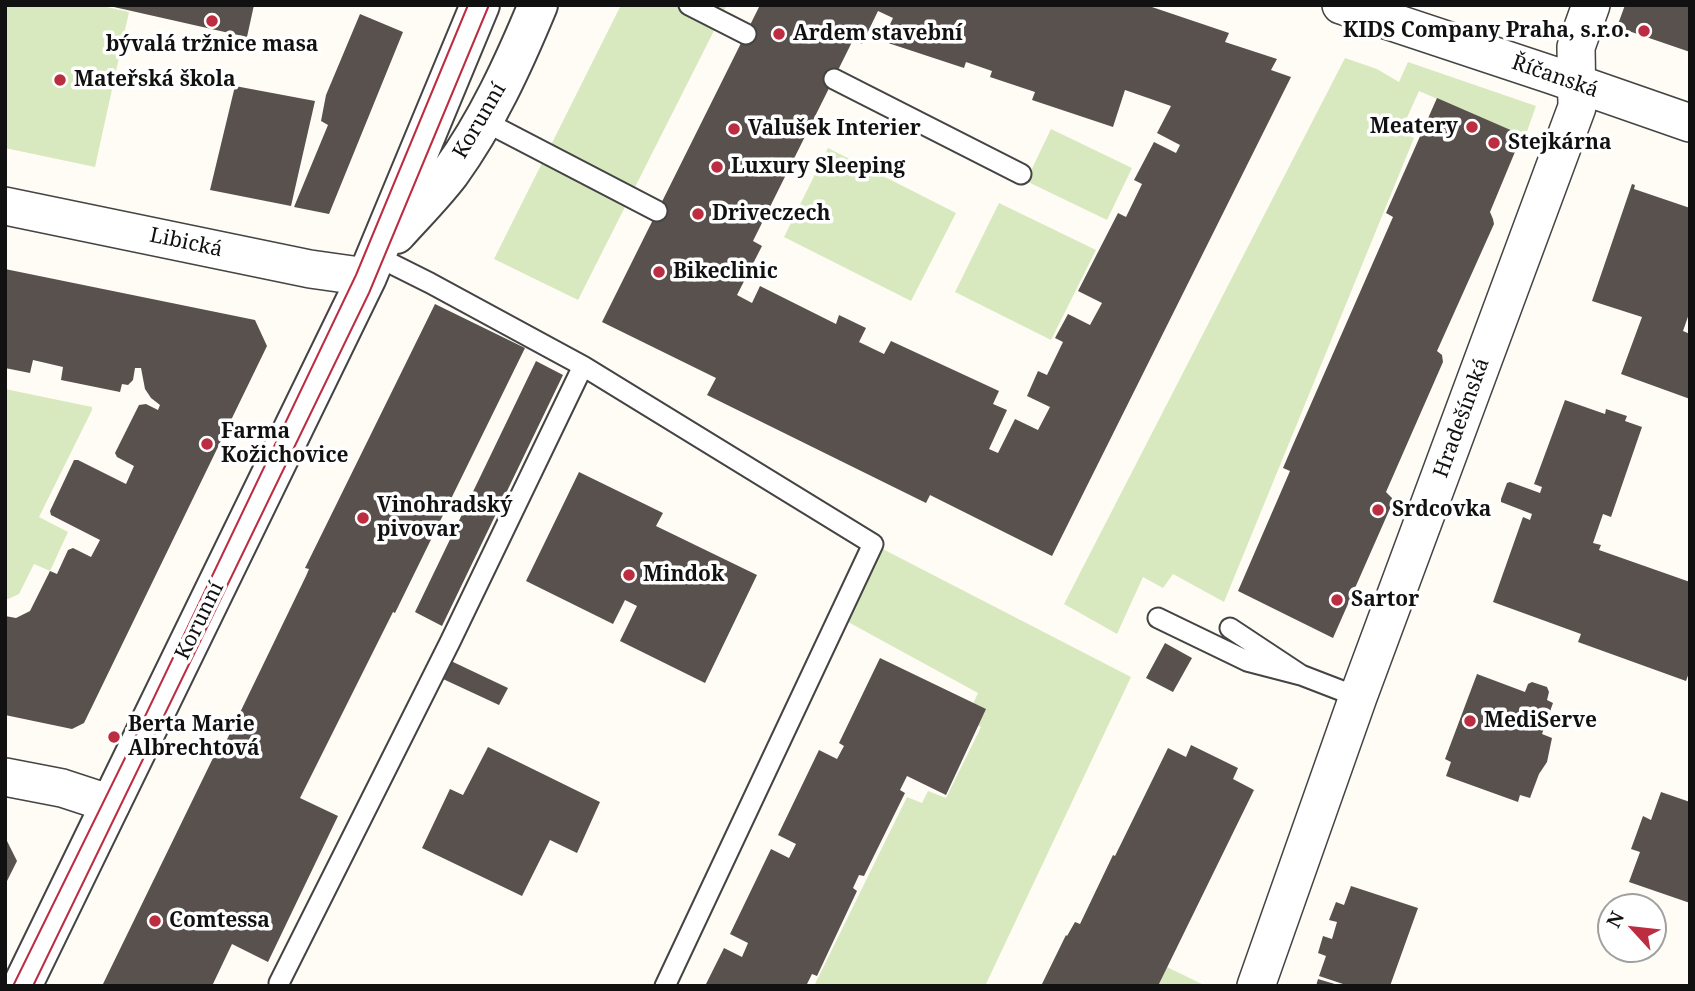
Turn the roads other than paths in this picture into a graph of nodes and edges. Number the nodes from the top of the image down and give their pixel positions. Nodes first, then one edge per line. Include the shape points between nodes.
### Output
1 (480, 5) edge
2 (538, 5) edge
3 (689, 5) edge
4 (1341, 5) edge
5 (1591, 5) edge
6 (746, 34) dead end
7 (834, 79) dead end
8 (1577, 84) junction
9 (482, 120) junction
10 (1690, 123) edge
11 (1021, 174) dead end
12 (5, 206) edge
13 (657, 211) dead end
14 (371, 266) junction
15 (583, 366) junction
16 (1158, 618) dead end
17 (1230, 628) dead end
18 (1301, 676) junction
19 (1358, 697) junction
20 (5, 777) edge
21 (111, 804) junction
22 (279, 983) dead end
23 (22, 986) edge
24 (665, 986) edge
25 (1256, 986) edge

1 - 14 street, Korunní
2 - 9 street, Korunní
3 - 6 lane
4 - 8 street, Říčanská
5 - 8 street, Hradešínská via 1576,47
7 - 11 lane
8 - 10 street, Říčanská
8 - 19 street, Hradešínská via 1577,107
9 - 13 lane
9 - 14 street, Korunní via 449,174
12 - 14 street, Libická via 310,269
14 - 15 lane via 430,283
14 - 21 street, Korunní
15 - 22 lane
15 - 24 lane via 873,544
16 - 18 lane via 1247,661
17 - 18 lane
18 - 19 lane
19 - 25 street, Hradešínská
20 - 21 street
21 - 23 street, Korunní

